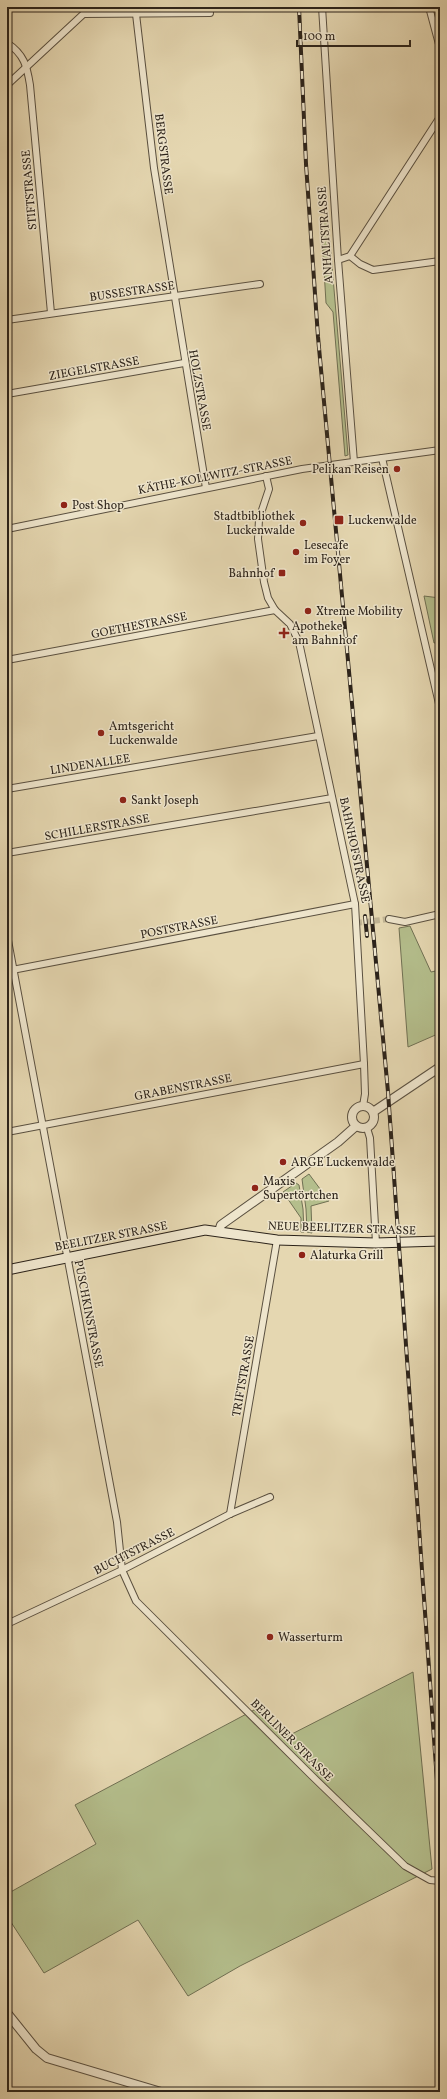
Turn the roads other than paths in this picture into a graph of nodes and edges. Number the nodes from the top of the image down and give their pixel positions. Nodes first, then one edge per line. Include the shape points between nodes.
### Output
1 (91, 7) edge
2 (322, 7) edge
3 (429, 7) edge
4 (144, 10) edge
5 (210, 13) dead end
6 (84, 14) junction
7 (136, 14) junction
8 (7, 42) edge
9 (440, 48) edge
10 (27, 66) junction
11 (7, 85) edge
12 (440, 117) edge
13 (350, 256) junction
14 (338, 260) junction
15 (440, 261) edge
16 (260, 284) dead end
17 (174, 295) junction
18 (51, 313) junction
19 (7, 320) edge
20 (184, 363) junction
21 (7, 394) edge
22 (440, 450) edge
23 (382, 458) junction
24 (354, 462) junction
25 (266, 476) junction
26 (206, 488) junction
27 (7, 529) edge
28 (276, 610) junction
29 (7, 660) edge
30 (440, 708) edge
31 (318, 736) junction
32 (7, 789) edge
33 (332, 798) junction
34 (7, 853) edge
35 (355, 904) junction
36 (440, 914) edge
37 (388, 918) tunnel mouth
38 (7, 935) edge
39 (14, 970) junction
40 (7, 972) edge
41 (364, 1064) junction
42 (440, 1067) edge
43 (363, 1106) junction
44 (373, 1112) junction
45 (42, 1125) junction
46 (356, 1126) junction
47 (367, 1128) junction
48 (7, 1132) edge
49 (219, 1231) junction
50 (277, 1240) junction
51 (440, 1242) edge
52 (376, 1243) junction
53 (67, 1257) junction
54 (7, 1270) edge
55 (270, 1497) dead end
56 (230, 1514) junction
57 (122, 1570) junction
58 (136, 1601) joint
59 (7, 1624) edge
60 (440, 1881) edge
61 (7, 2013) edge
62 (161, 2092) edge

1 - 6 street
2 - 14 street, ANHALTSTRASSE
3 - 9 street
4 - 5 street
4 - 7 street
6 - 7 street
6 - 10 street
7 - 17 street, BERGSTRASSE via 154,168
8 - 10 street via 20,52
10 - 11 street
10 - 18 street, STIFTSTRASSE
12 - 13 street
13 - 14 street
13 - 15 street via 373,270
14 - 24 street, ANHALTSTRASSE
16 - 17 street, BUSSESTRASSE
17 - 18 street, BUSSESTRASSE
17 - 20 street, HOLZSTRASSE
18 - 19 street, BUSSESTRASSE
20 - 21 street, ZIEGELSTRASSE
20 - 26 street, HOLZSTRASSE
22 - 23 street, KÄTHE-KOLLWITZ-STRASSE
23 - 24 street, KÄTHE-KOLLWITZ-STRASSE
23 - 30 street
24 - 25 street, KÄTHE-KOLLWITZ-STRASSE
25 - 26 street, KÄTHE-KOLLWITZ-STRASSE
25 - 28 street, BAHNHOFSTRASSE via 269,489 259,519 258,539 268,598
26 - 27 street, KÄTHE-KOLLWITZ-STRASSE
28 - 29 street, GOETHESTRASSE
28 - 31 street, BAHNHOFSTRASSE via 290,624 299,642
31 - 32 street, LINDENALLEE
31 - 33 street, BAHNHOFSTRASSE
33 - 34 street, SCHILLERSTRASSE
33 - 35 street, BAHNHOFSTRASSE
35 - 39 street, POSTSTRASSE
35 - 41 street, BAHNHOFSTRASSE
36 - 37 street via 405,922
38 - 39 street, PUSCHKINSTRASSE
39 - 40 street, POSTSTRASSE
39 - 45 street, PUSCHKINSTRASSE
41 - 43 street, BAHNHOFSTRASSE
41 - 45 street, GRABENSTRASSE
42 - 44 street
43 - 44 street
43 - 46 street via 354,1111 352,1119
44 - 47 street via 374,1119
45 - 48 street, GRABENSTRASSE
45 - 53 street, PUSCHKINSTRASSE
46 - 47 street
46 - 49 street via 338,1142 221,1225
47 - 52 street via 370,1138
49 - 50 main road, NEUE BEELITZER STRASSE
49 - 53 main road, BEELITZER STRASSE via 199,1231
50 - 52 main road, NEUE BEELITZER STRASSE
50 - 56 street, TRIFTSTRASSE
51 - 52 main road, NEUE BEELITZER STRASSE
53 - 54 main road, BEELITZER STRASSE
53 - 57 street, PUSCHKINSTRASSE via 117,1522
55 - 56 street, BUCHTSTRASSE
56 - 57 street, BUCHTSTRASSE
57 - 58 street, PUSCHKINSTRASSE
57 - 59 street, BUCHTSTRASSE
58 - 60 street, BERLINER STRASSE via 405,1866 430,1880
61 - 62 street via 46,2058

